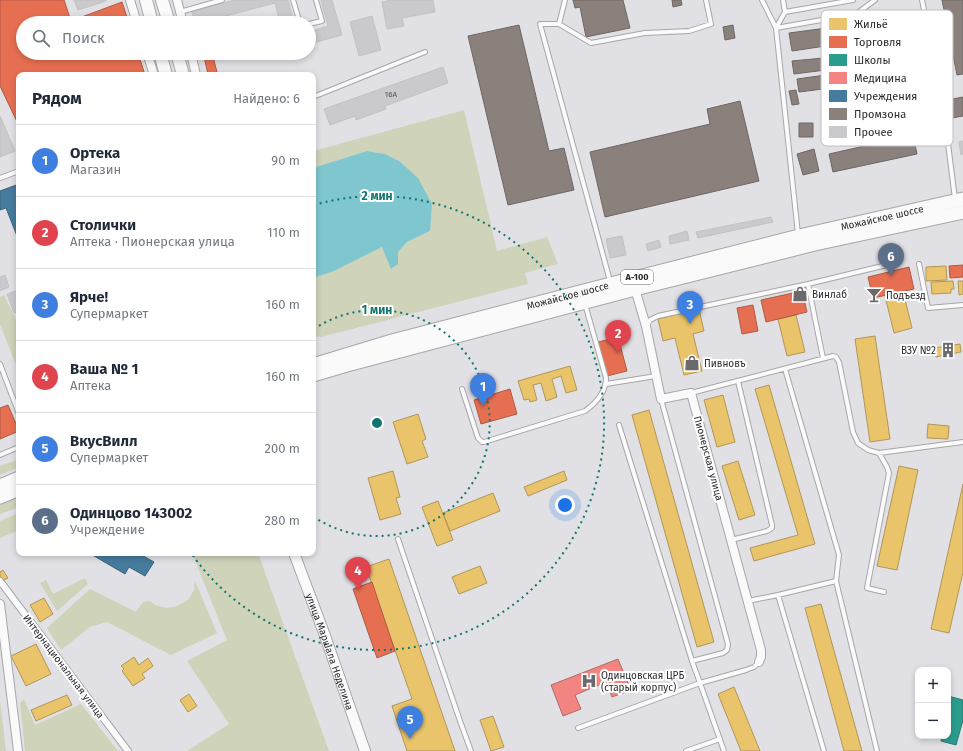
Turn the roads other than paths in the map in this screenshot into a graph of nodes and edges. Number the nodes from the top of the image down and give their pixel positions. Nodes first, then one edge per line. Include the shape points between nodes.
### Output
1 (130, 0) edge
2 (162, 0) edge
3 (177, 0) edge
4 (222, 0) edge
5 (293, 0) edge
6 (316, 0) edge
7 (566, 0) edge
8 (706, 0) edge
9 (762, 0) edge
10 (783, 0) edge
11 (853, 0) edge
12 (875, 0) edge
13 (922, 0) edge
14 (147, 3) edge
15 (861, 10) edge
16 (924, 10) edge
17 (180, 12) junction
18 (785, 12) junction
19 (136, 16) edge
20 (150, 16) edge
21 (166, 16) edge
22 (181, 16) edge
23 (298, 16) edge
24 (821, 20) edge
25 (316, 22) edge
26 (559, 24) junction
27 (776, 28) junction
28 (425, 52) dead end
29 (149, 60) edge
30 (162, 60) edge
31 (179, 60) edge
32 (193, 60) edge
33 (153, 72) edge
34 (165, 72) edge
35 (182, 72) edge
36 (195, 72) edge
37 (316, 96) edge
38 (948, 146) edge
39 (16, 172) edge
40 (0, 178) edge
41 (959, 200) edge
42 (963, 212) edge
43 (799, 236) junction
44 (899, 262) dead end
45 (919, 264) dead end
46 (611, 284) junction
47 (808, 284) junction
48 (635, 289) junction
49 (584, 302) junction
50 (963, 305) edge
51 (646, 326) junction
52 (823, 358) junction
53 (0, 364) edge
54 (316, 364) edge
55 (785, 369) junction
56 (316, 374) edge
57 (656, 376) junction
58 (738, 381) junction
59 (606, 384) junction
60 (462, 389) dead end
61 (691, 393) junction
62 (661, 399) junction
63 (16, 406) edge
64 (619, 425) dead end
65 (963, 442) edge
66 (16, 448) edge
67 (879, 453) junction
68 (0, 455) edge
69 (16, 479) edge
70 (0, 486) edge
71 (16, 490) edge
72 (0, 497) edge
73 (398, 538) dead end
74 (731, 540) junction
75 (295, 556) edge
76 (0, 581) edge
77 (836, 581) junction
78 (884, 592) dead end
79 (778, 595) junction
80 (748, 601) junction
81 (0, 604) edge
82 (692, 661) junction
83 (759, 662) joint
84 (700, 683) junction
85 (578, 728) dead end
86 (720, 739) junction
87 (18, 751) edge
88 (128, 751) edge
89 (364, 751) edge
90 (471, 751) edge
91 (686, 751) edge
92 (724, 751) edge
93 (824, 751) edge
94 (877, 751) edge

1 - 19 street
2 - 21 main road
3 - 17 street
4 - 17 lane
5 - 23 lane
6 - 25 lane via 322,21
7 - 26 lane
8 - 26 lane via 711,24 689,30 645,33 591,43
9 - 27 lane
10 - 18 lane
11 - 18 lane
12 - 15 lane
13 - 16 lane
14 - 20 main road
17 - 22 street
18 - 27 lane
24 - 27 lane
26 - 46 lane via 540,24
27 - 43 lane
28 - 37 lane
29 - 33 street
30 - 34 main road
31 - 35 main road
32 - 36 street
38 - 41 lane via 954,191
39 - 40 lane
41 - 43 main road, Можайское шоссе / А-100
42 - 48 main road, Можайское шоссе / А-100 via 815,244
43 - 46 main road, Можайское шоссе / А-100
44 - 47 lane
45 - 50 lane via 928,308
46 - 54 main road, Можайское шоссе / А-100 via 392,341
47 - 51 lane via 658,316 650,320
47 - 52 lane
48 - 49 main road, Можайское шоссе / А-100
48 - 51 street
49 - 56 main road, Можайское шоссе / А-100
49 - 59 lane
51 - 57 street
52 - 55 lane
52 - 67 lane via 833,356 838,359 853,432 858,443 868,450
53 - 63 lane
55 - 58 lane
55 - 77 lane via 839,555
57 - 59 lane
57 - 62 street
58 - 61 lane
58 - 74 lane via 772,528
59 - 60 lane via 594,404 585,411 484,442 478,438
61 - 62 street
61 - 74 street, Пионерская улица
62 - 82 lane via 728,644 725,652
64 - 82 lane
65 - 67 lane
66 - 68 lane
67 - 78 lane via 889,473 867,588
69 - 70 main road
71 - 72 main road
73 - 90 lane
74 - 80 street, Пионерская улица
75 - 89 street, улица Маршала Неделина
76 - 88 street, Интернациональная улица
77 - 79 lane
77 - 94 lane
79 - 80 lane
79 - 93 lane
80 - 83 street, Пионерская улица via 761,650
81 - 87 street
82 - 84 lane
83 - 84 lane via 746,670
84 - 85 lane
84 - 86 lane
86 - 91 lane
86 - 92 lane

